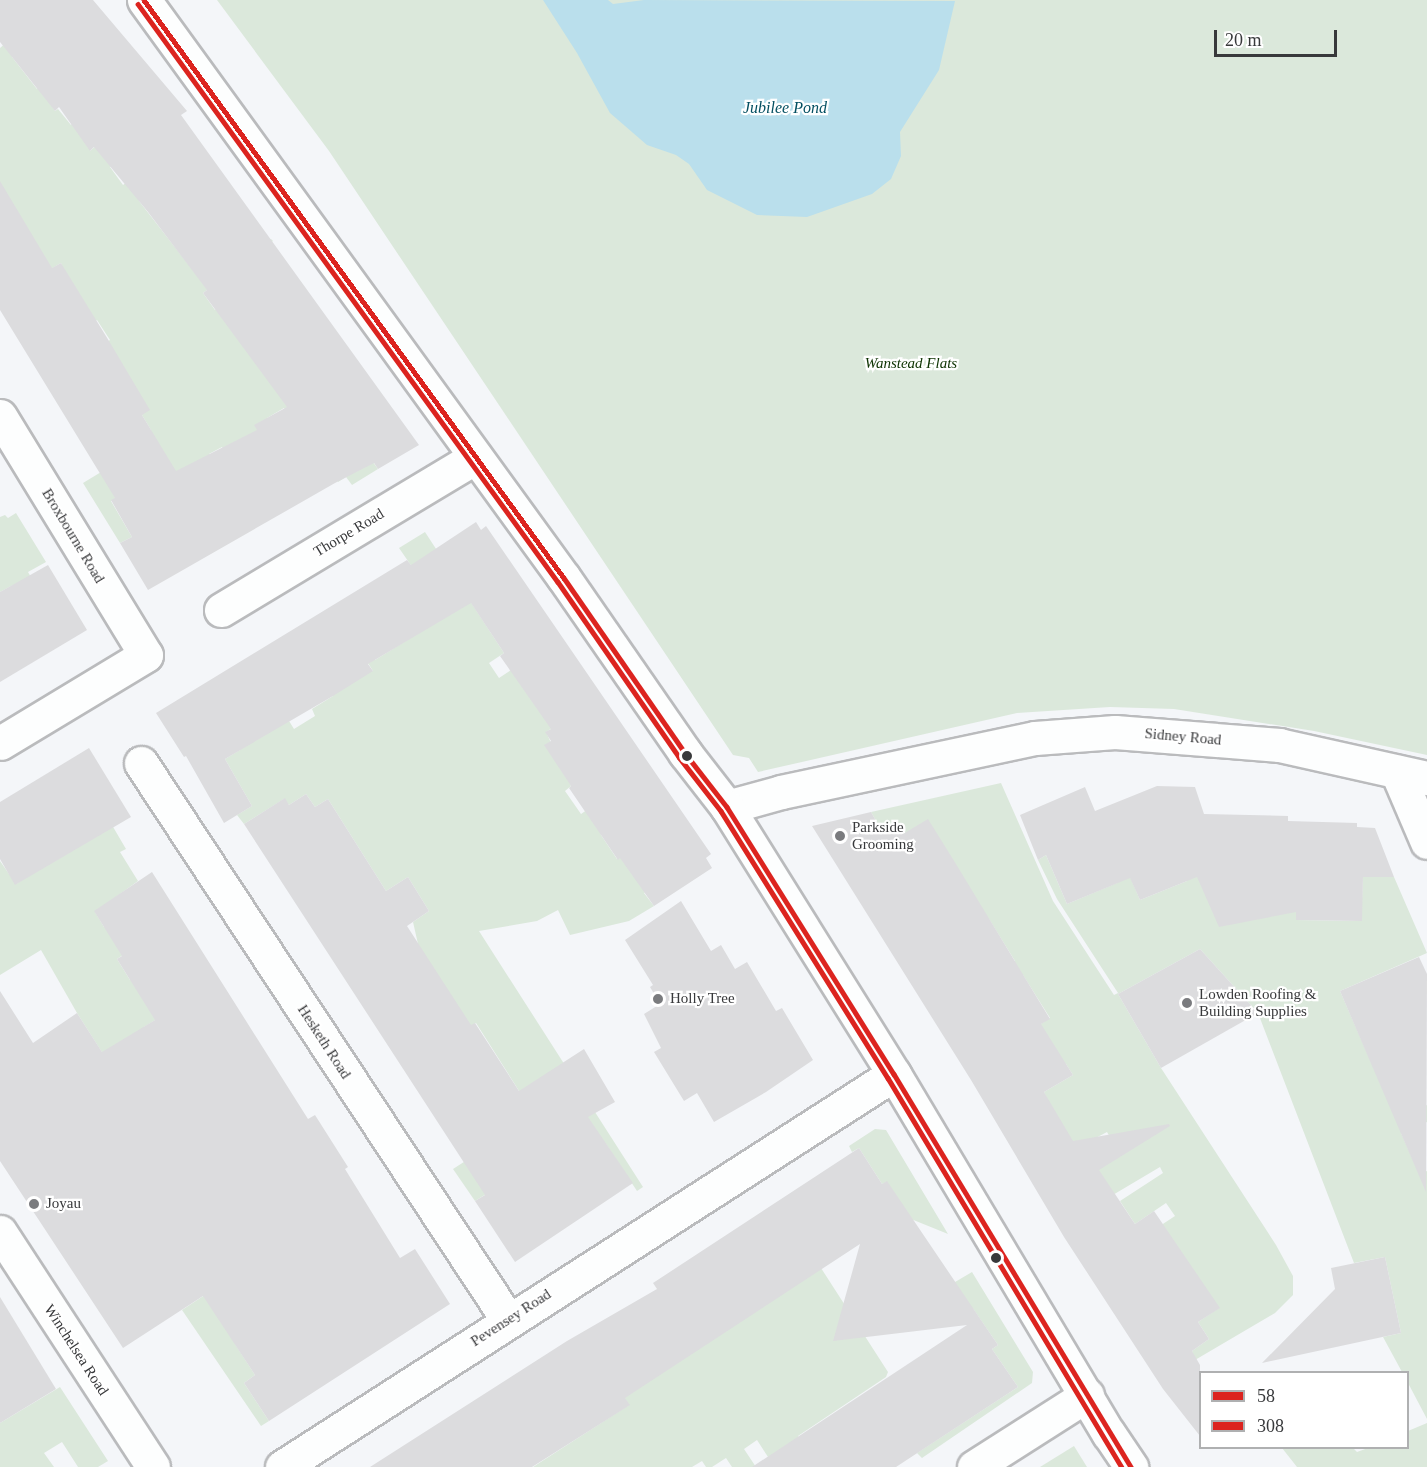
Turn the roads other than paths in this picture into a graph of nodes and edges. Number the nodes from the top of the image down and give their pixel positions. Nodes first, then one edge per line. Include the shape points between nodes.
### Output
1 (144, 0) edge
2 (0, 416) edge
3 (476, 457) junction
4 (222, 610) dead end
5 (0, 743) edge
6 (141, 763) dead end
7 (1412, 775) edge
8 (727, 807) junction
9 (1427, 842) edge
10 (894, 1074) junction
11 (0, 1232) edge
12 (508, 1320) junction
13 (1087, 1395) junction
14 (153, 1467) edge
15 (282, 1467) edge
16 (974, 1467) edge
17 (1131, 1467) edge

1 - 3 street
2 - 5 street, Broxbourne Road via 146,656
3 - 4 street, Thorpe Road
3 - 8 street
6 - 12 street, Hesketh Road
7 - 8 street, Sidney Road via 1279,745 1115,732 1035,738
7 - 9 street
8 - 10 street
10 - 12 street, Pevensey Road
10 - 13 street
11 - 14 street, Winchelsea Road
12 - 15 street, Pevensey Road
13 - 16 street
13 - 17 street

